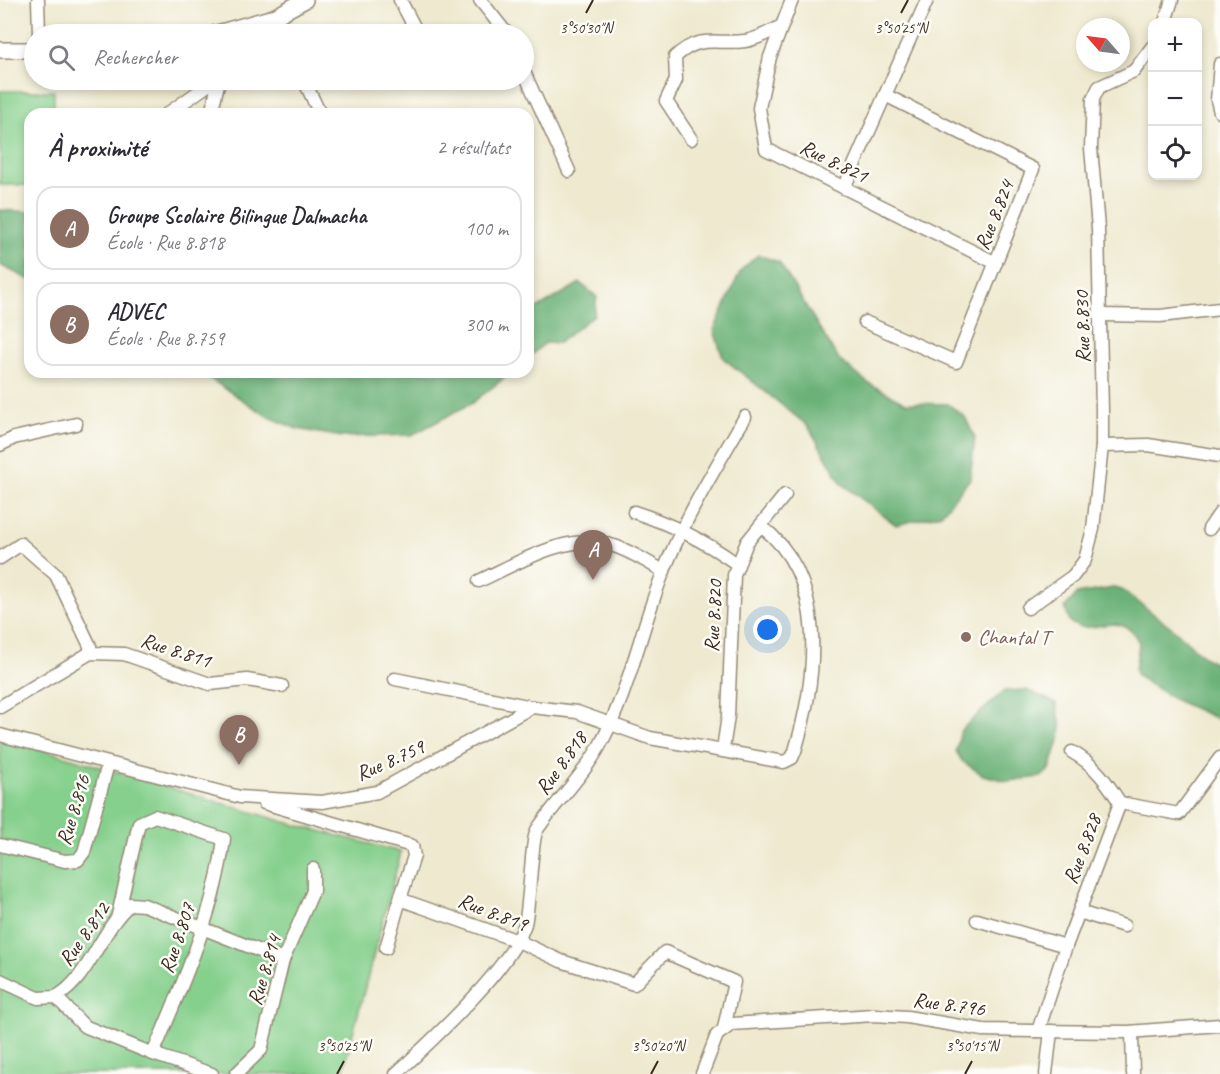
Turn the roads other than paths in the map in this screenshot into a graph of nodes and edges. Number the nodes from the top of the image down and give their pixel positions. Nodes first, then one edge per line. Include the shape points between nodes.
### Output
1 (38, 0) edge
2 (305, 0) edge
3 (400, 0) edge
4 (480, 0) edge
5 (792, 0) edge
6 (927, 0) edge
7 (1172, 0) edge
8 (274, 17) junction
9 (1166, 18) edge
10 (39, 24) edge
11 (255, 24) edge
12 (278, 24) edge
13 (413, 24) edge
14 (499, 24) edge
15 (780, 27) junction
16 (0, 50) edge
17 (24, 50) edge
18 (1148, 52) edge
19 (1220, 64) edge
20 (202, 90) edge
21 (215, 90) edge
22 (309, 90) edge
23 (532, 90) edge
24 (885, 95) junction
25 (176, 108) edge
26 (212, 108) edge
27 (317, 108) edge
28 (1220, 112) edge
29 (691, 139) dead end
30 (569, 171) dead end
31 (844, 188) junction
32 (996, 263) junction
33 (1220, 309) edge
34 (1101, 315) junction
35 (865, 322) dead end
36 (745, 417) dead end
37 (76, 424) dead end
38 (0, 444) edge
39 (1102, 446) junction
40 (1217, 456) edge
41 (1220, 469) edge
42 (785, 495) dead end
43 (634, 512) dead end
44 (1220, 513) edge
45 (761, 526) junction
46 (1209, 529) dead end
47 (684, 531) junction
48 (0, 558) edge
49 (737, 564) junction
50 (664, 571) junction
51 (480, 581) dead end
52 (1028, 608) dead end
53 (90, 653) junction
54 (395, 679) dead end
55 (282, 686) dead end
56 (0, 707) edge
57 (532, 707) junction
58 (610, 724) junction
59 (0, 735) edge
60 (723, 749) junction
61 (1072, 752) dead end
62 (1220, 758) edge
63 (108, 764) junction
64 (240, 797) junction
65 (1120, 803) junction
66 (0, 845) edge
67 (313, 869) dead end
68 (401, 896) junction
69 (1079, 912) junction
70 (118, 915) junction
71 (977, 920) dead end
72 (1124, 926) dead end
73 (202, 928) junction
74 (518, 942) junction
75 (1066, 946) junction
76 (386, 948) dead end
77 (283, 960) junction
78 (0, 980) edge
79 (56, 998) junction
80 (1220, 1025) edge
81 (724, 1028) junction
82 (1045, 1031) junction
83 (1132, 1032) junction
84 (153, 1054) junction
85 (212, 1074) edge
86 (236, 1074) edge
87 (396, 1074) edge
88 (702, 1074) edge
89 (1046, 1074) edge
90 (1133, 1074) edge

1 - 10 street
2 - 8 main road
3 - 13 street
4 - 14 street
5 - 15 street
6 - 24 street
7 - 9 street
8 - 11 main road
8 - 12 street
15 - 29 street via 746,41 709,40 687,46 675,57 676,80 666,101
15 - 31 street, Rue 8.821 via 759,108 766,149
16 - 17 main road
18 - 34 street, Rue 8.830 via 1134,71 1099,87 1093,99 1090,148
19 - 28 street
20 - 25 street
21 - 26 street
22 - 27 street
23 - 30 street
24 - 31 street
24 - 32 street, Rue 8.824 via 1033,169
31 - 32 street, Rue 8.821
32 - 35 street, Rue 8.824 via 956,362
33 - 34 street via 1160,316
34 - 39 street, Rue 8.830
36 - 47 street, Rue 8.818
37 - 38 street
39 - 40 street via 1148,445
39 - 52 street, Rue 8.830 via 1093,529 1085,560 1073,576
40 - 41 street
42 - 45 street, Rue 8.820
43 - 47 street
44 - 46 street
45 - 49 street, Rue 8.820 via 747,542
45 - 60 street via 774,536 802,577 809,608 812,675 800,734 788,760
47 - 49 street
47 - 50 street, Rue 8.818
48 - 53 street via 21,544 56,575
49 - 60 street, Rue 8.820
50 - 51 street via 616,546 592,540 549,550
50 - 58 street, Rue 8.818 via 619,709
53 - 55 street, Rue 8.811 via 124,654 210,684 247,680
53 - 56 street
54 - 57 street
57 - 58 street via 577,712
57 - 64 street, Rue 8.759 via 377,792 322,802
58 - 60 street via 650,738
58 - 74 street, Rue 8.818 via 591,761 536,831 525,922
59 - 63 street, Rue 8.759
61 - 65 street via 1101,775
62 - 65 street, Rue 8.828 via 1179,814
63 - 64 street, Rue 8.759
63 - 66 street, Rue 8.816 via 84,852 78,860 65,861
64 - 68 street via 412,846 414,856
65 - 69 street, Rue 8.828
67 - 77 street, Rue 8.814 via 313,891
68 - 74 street, Rue 8.819 via 410,904
68 - 76 street
69 - 72 street
69 - 75 street, Rue 8.828
70 - 73 street, Rue 8.812 via 130,904 144,905
70 - 73 street, Rue 8.807 via 139,823 155,816 224,840 219,876
70 - 79 street, Rue 8.812 via 70,989
71 - 75 street
73 - 77 street, Rue 8.812
73 - 84 street, Rue 8.807
74 - 81 street, Rue 8.819 via 561,961 634,984 665,952 724,976 734,982
74 - 87 street, Rue 8.818 via 440,1032
75 - 82 street, Rue 8.828
77 - 86 street, Rue 8.814 via 261,1050
78 - 79 street via 38,998
79 - 84 street via 84,1026
80 - 83 street, Rue 8.796
81 - 82 street, Rue 8.796 via 732,1024 873,1015 983,1030
81 - 88 street via 717,1035
82 - 83 street, Rue 8.796
82 - 89 street, Rue 8.828
83 - 90 street
84 - 85 street

